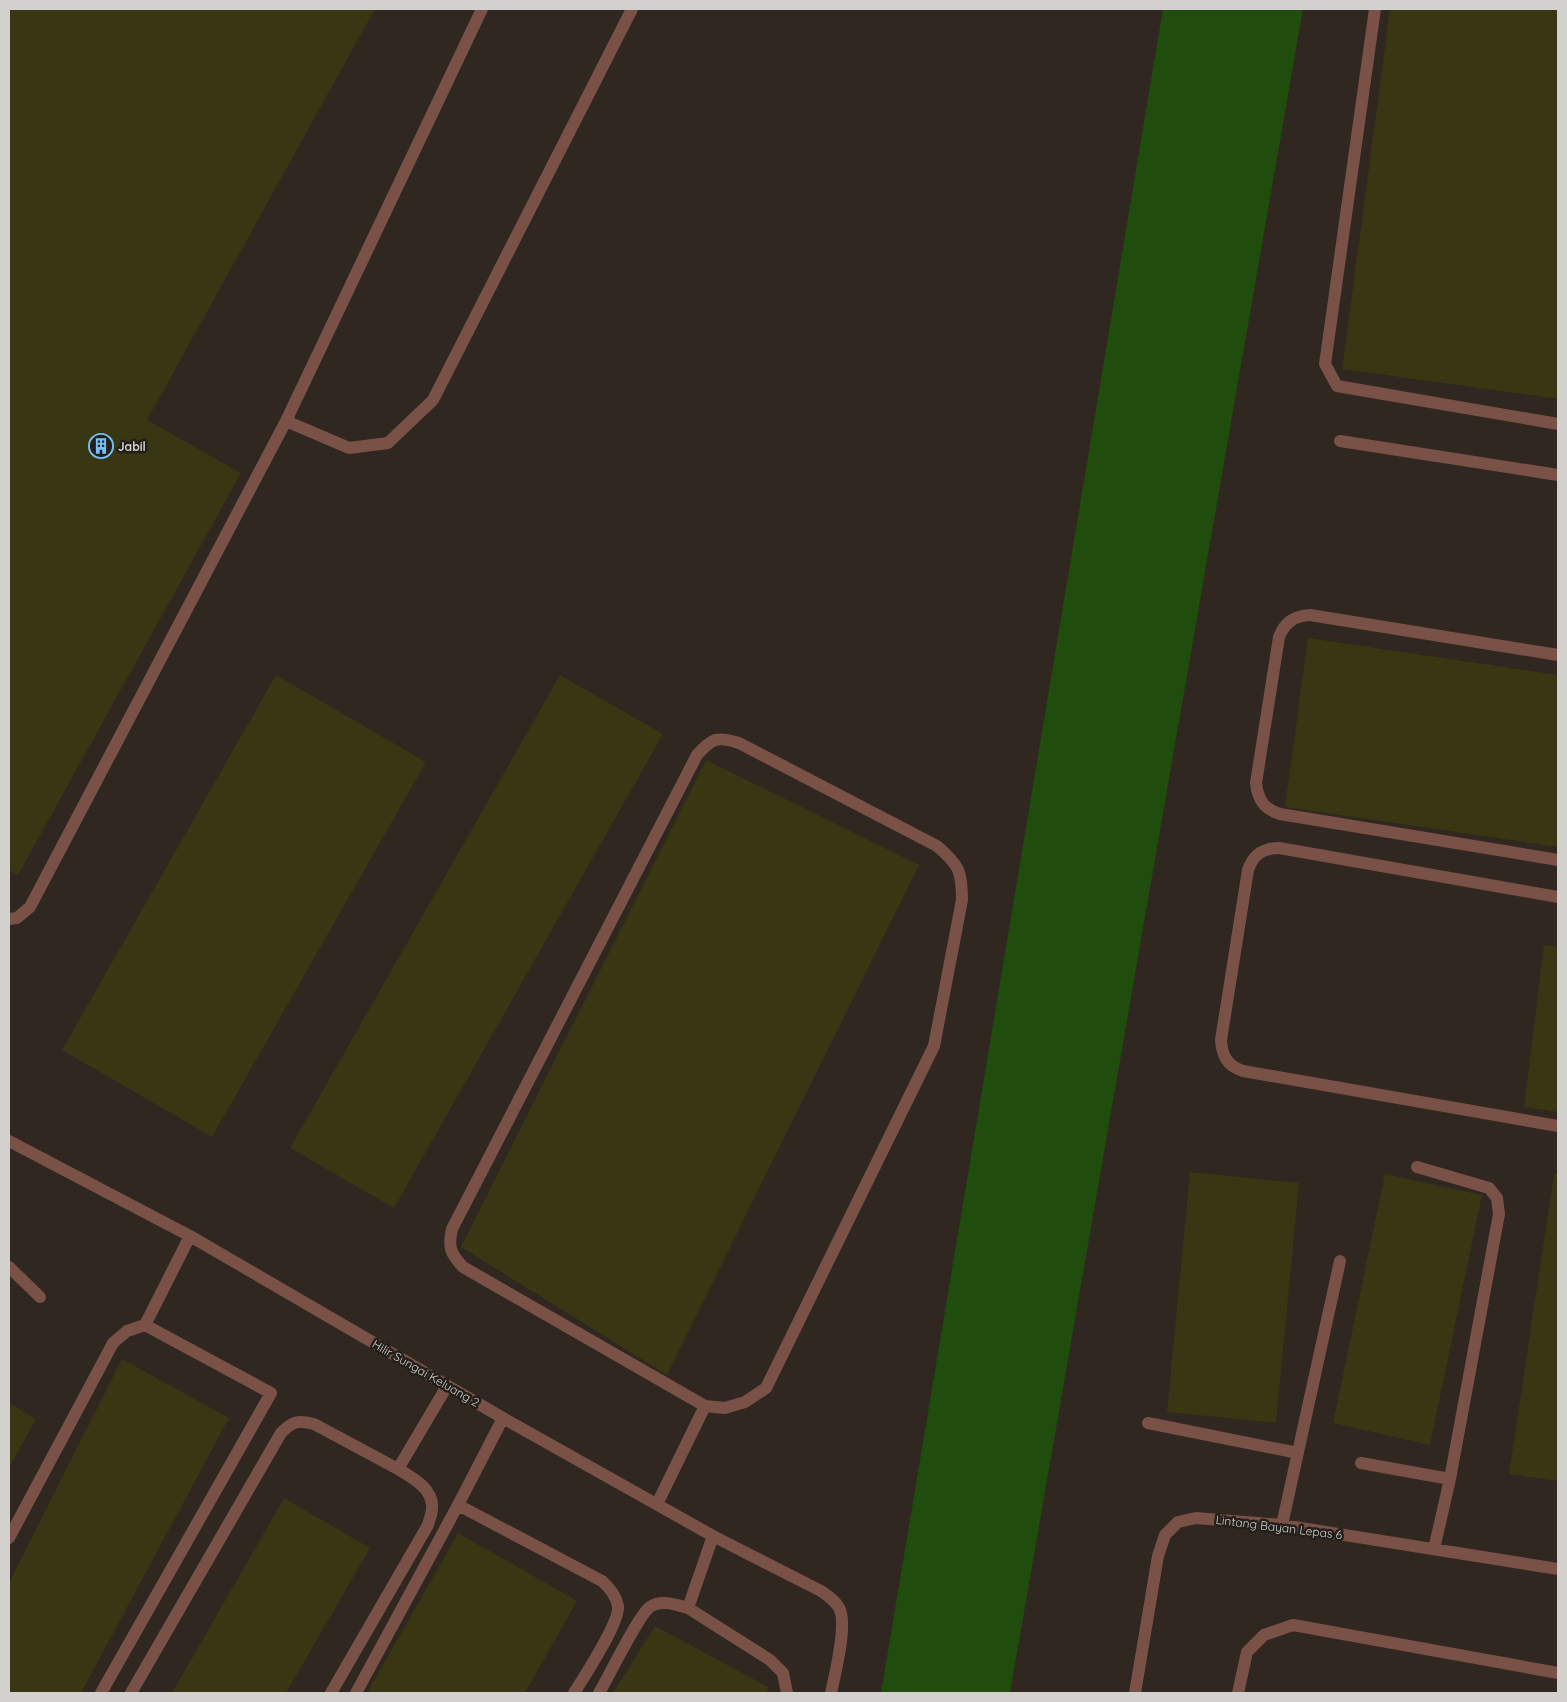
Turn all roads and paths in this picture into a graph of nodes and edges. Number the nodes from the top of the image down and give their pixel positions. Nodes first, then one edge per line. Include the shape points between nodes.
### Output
1 (482, 9) edge
2 (632, 9) edge
3 (1374, 9) edge
4 (286, 421) junction
5 (1558, 424) edge
6 (1340, 441) dead end
7 (1558, 475) edge
8 (1558, 656) edge
9 (1558, 860) edge
10 (1558, 896) edge
11 (9, 919) edge
12 (1558, 1126) edge
13 (9, 1141) edge
14 (1417, 1166) dead end
15 (190, 1236) junction
16 (1340, 1261) dead end
17 (9, 1267) edge
18 (40, 1297) dead end
19 (145, 1325) junction
20 (447, 1386) junction
21 (705, 1406) junction
22 (503, 1418) junction
23 (1148, 1424) dead end
24 (1298, 1453) junction
25 (1361, 1462) dead end
26 (398, 1469) junction
27 (1450, 1479) junction
28 (657, 1504) junction
29 (458, 1505) junction
30 (1282, 1525) junction
31 (713, 1536) junction
32 (9, 1538) edge
33 (1434, 1549) junction
34 (1558, 1569) edge
35 (688, 1608) junction
36 (1558, 1673) edge
37 (101, 1693) edge
38 (131, 1693) edge
39 (331, 1693) edge
40 (356, 1693) edge
41 (574, 1693) edge
42 (599, 1693) edge
43 (787, 1693) edge
44 (831, 1693) edge
45 (1135, 1693) edge
46 (1238, 1693) edge

1 - 4 street
2 - 4 street via 433,400 388,443 349,448
3 - 5 street via 1325,364 1337,386
4 - 11 street via 30,907 16,918
6 - 7 street
8 - 9 street via 1300,615 1283,627 1280,637 1256,783 1262,804 1280,814
10 - 12 street via 1269,848 1252,860 1248,870 1221,1040 1226,1060 1233,1068 1243,1071
13 - 15 street, Hilir Sungai Keluang 2
14 - 27 street via 1489,1188 1497,1198 1499,1214
15 - 19 street
15 - 20 street, Hilir Sungai Keluang 2
16 - 24 street
17 - 18 street
19 - 32 street via 127,1331 113,1343
19 - 37 street via 271,1393
20 - 22 street, Hilir Sungai Keluang 2
20 - 26 street
21 - 21 street via 463,1267 453,1256 449,1243 456,1220 696,755 708,743 723,738 739,742 937,846 953,860 962,879 962,900 934,1046 766,1388 745,1402 725,1408
21 - 28 street
22 - 28 street, Hilir Sungai Keluang 2
22 - 29 street
23 - 24 street
24 - 30 street
25 - 27 street
26 - 38 street via 314,1424 302,1421 290,1424 281,1433
26 - 39 street via 428,1492 432,1508 428,1525
27 - 33 street
28 - 31 street, Hilir Sungai Keluang 2
29 - 40 street
29 - 41 street via 602,1580 614,1592 618,1608 614,1624
30 - 33 street, Lintang Bayan Lepas 6
30 - 45 street, Lintang Bayan Lepas 6 via 1196,1518 1178,1522 1164,1535
31 - 35 street
31 - 44 street, Hilir Sungai Keluang 2 via 821,1591 840,1609 842,1624
33 - 34 street, Lintang Bayan Lepas 6
35 - 42 street via 664,1602 650,1607
35 - 43 street via 770,1660 783,1673
36 - 46 street via 1294,1625 1264,1635 1247,1652

